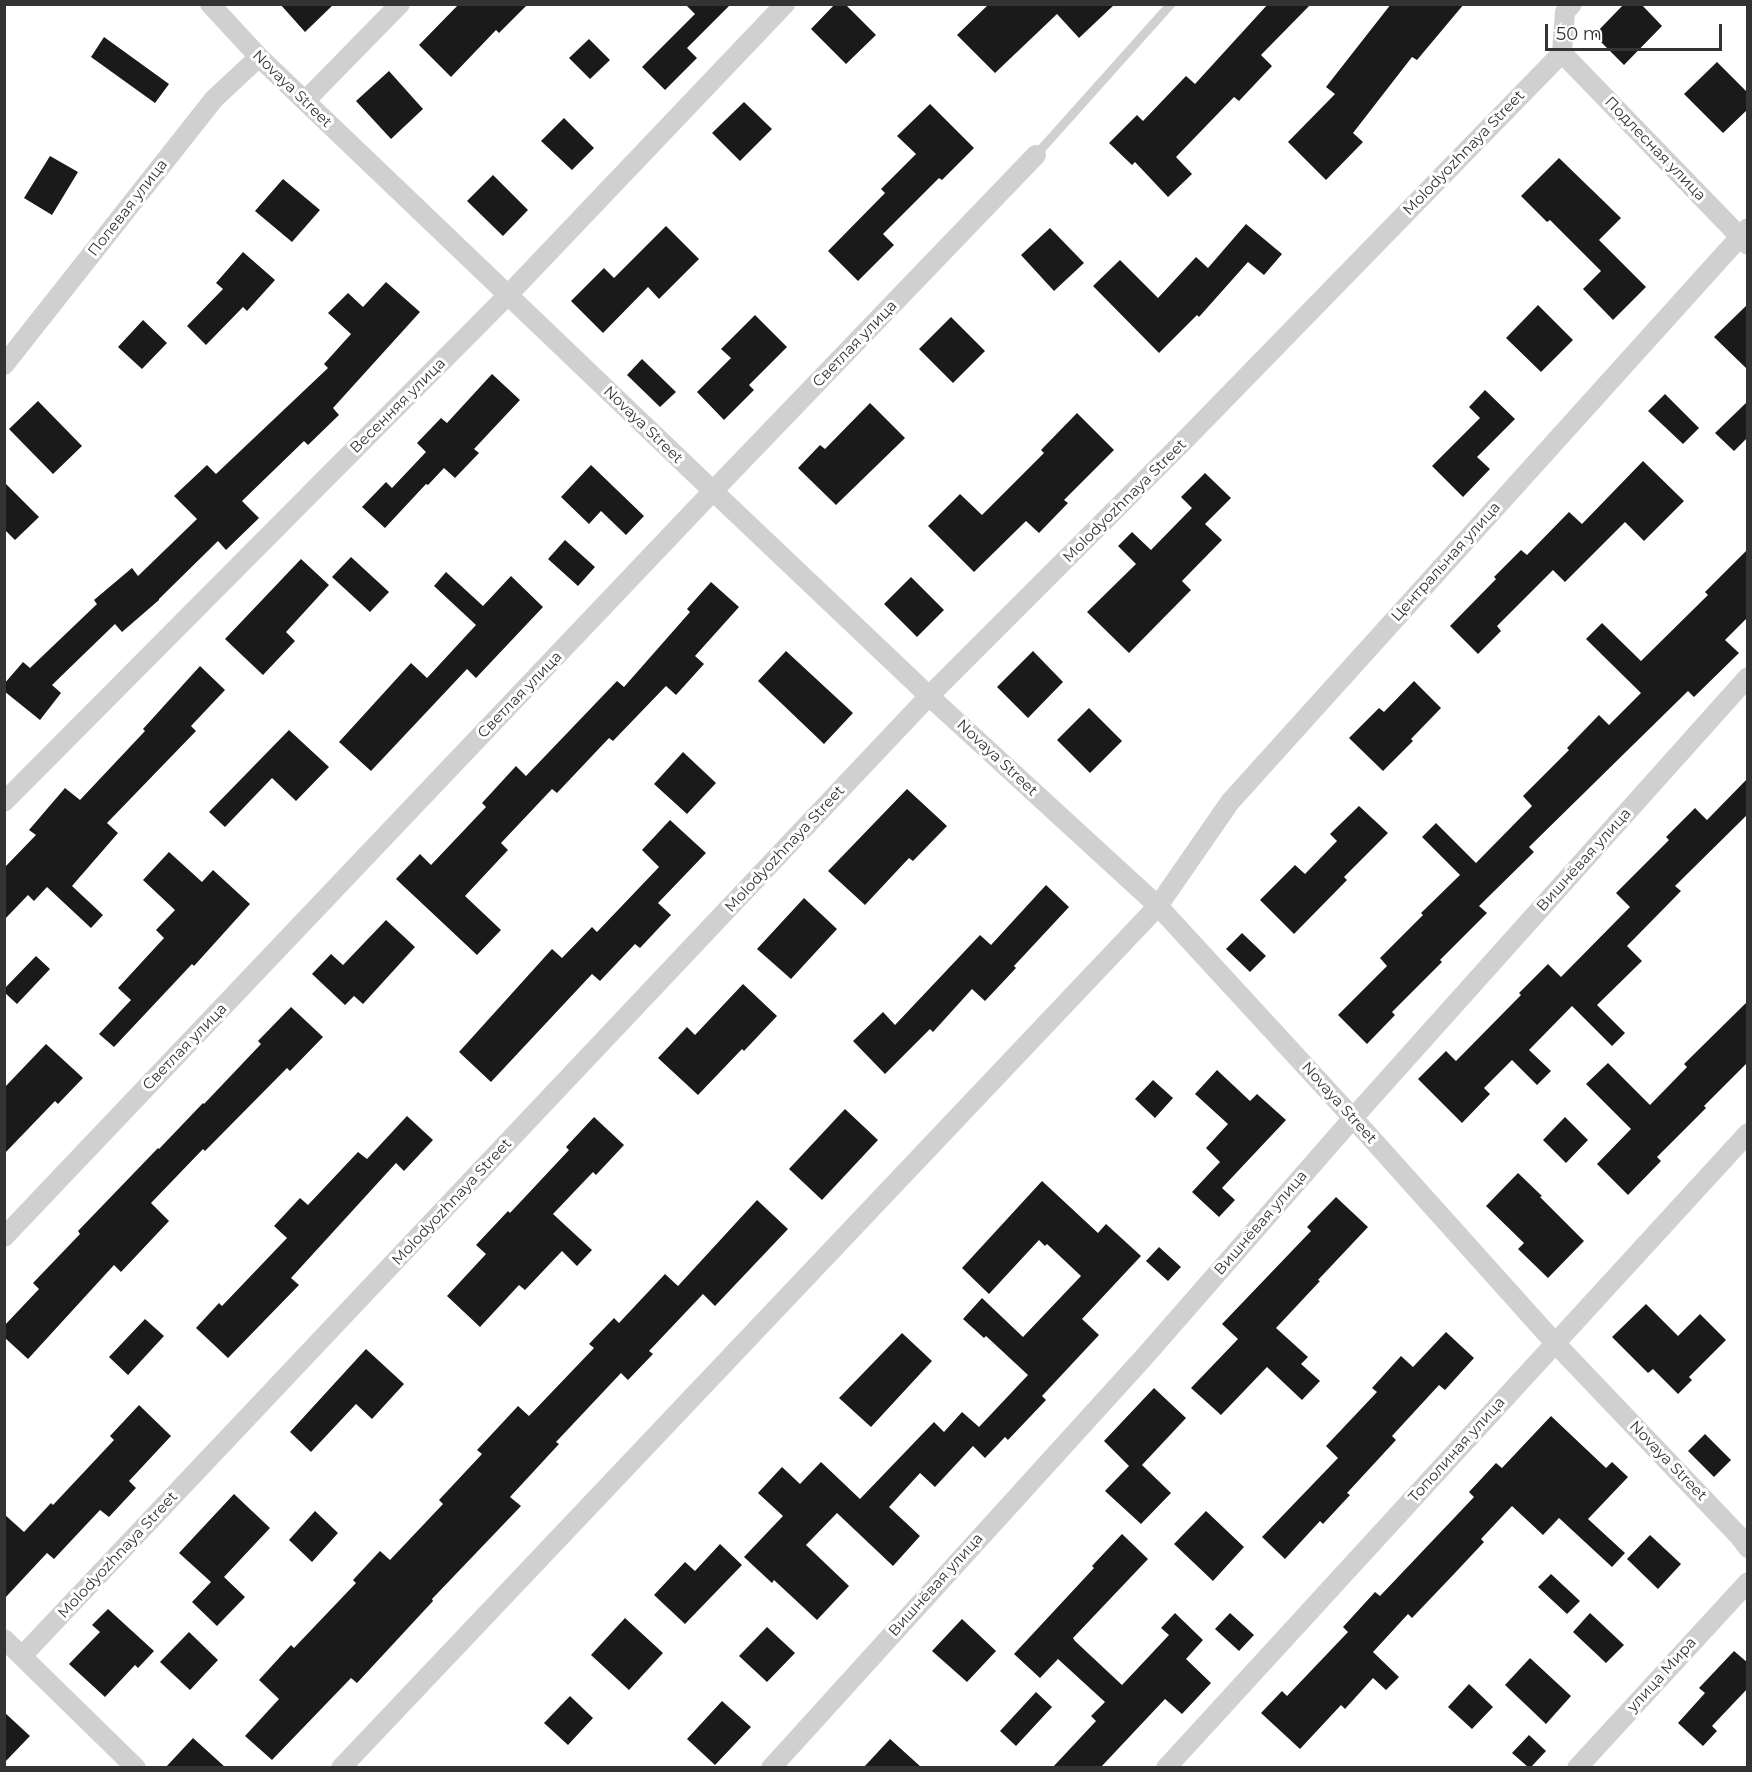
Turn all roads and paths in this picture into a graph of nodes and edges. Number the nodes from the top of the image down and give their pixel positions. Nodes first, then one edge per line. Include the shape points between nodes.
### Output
1 (210, 4) edge
2 (400, 4) edge
3 (785, 4) edge
4 (1171, 4) edge
5 (1572, 4) edge
6 (1562, 53) junction
7 (259, 57) junction
8 (305, 101) junction
9 (1036, 155) joint
10 (1745, 237) edge
11 (507, 296) junction
12 (4, 365) edge
13 (713, 492) junction
14 (1748, 677) edge
15 (929, 696) junction
16 (4, 802) edge
17 (1158, 906) junction
18 (1353, 1118) junction
19 (1748, 1133) edge
20 (4, 1237) edge
21 (1555, 1343) junction
22 (1745, 1537) edge
23 (1748, 1582) edge
24 (4, 1639) edge
25 (22, 1656) junction
26 (136, 1767) edge
27 (341, 1767) edge
28 (771, 1767) edge
29 (1166, 1767) edge
30 (1577, 1767) edge

1 - 7 street, Novaya Street
2 - 8 street
3 - 11 street, Весенняя улица
4 - 9 lane
5 - 6 street via 1565,12
6 - 10 street, Подлесная улица
6 - 15 street, Molodyozhnaya Street
7 - 8 street, Novaya Street
7 - 12 street, Полевая улица via 214,99
8 - 11 street, Novaya Street
9 - 13 street, Светлая улица
10 - 17 street, Центральная улица via 1230,802
11 - 13 street, Novaya Street
11 - 16 street, Весенняя улица
13 - 15 street, Novaya Street
13 - 20 street, Светлая улица
14 - 18 street, Вишнёвая улица
15 - 17 street, Novaya Street
15 - 25 street, Molodyozhnaya Street
17 - 18 street, Novaya Street
17 - 27 street, Центральная улица
18 - 21 street, Novaya Street
18 - 28 street, Вишнёвая улица via 1146,1355
19 - 21 street, Тополиная улица
21 - 22 street, Novaya Street
21 - 29 street, Тополиная улица
23 - 30 street, улица Мира
24 - 25 street
25 - 26 street

